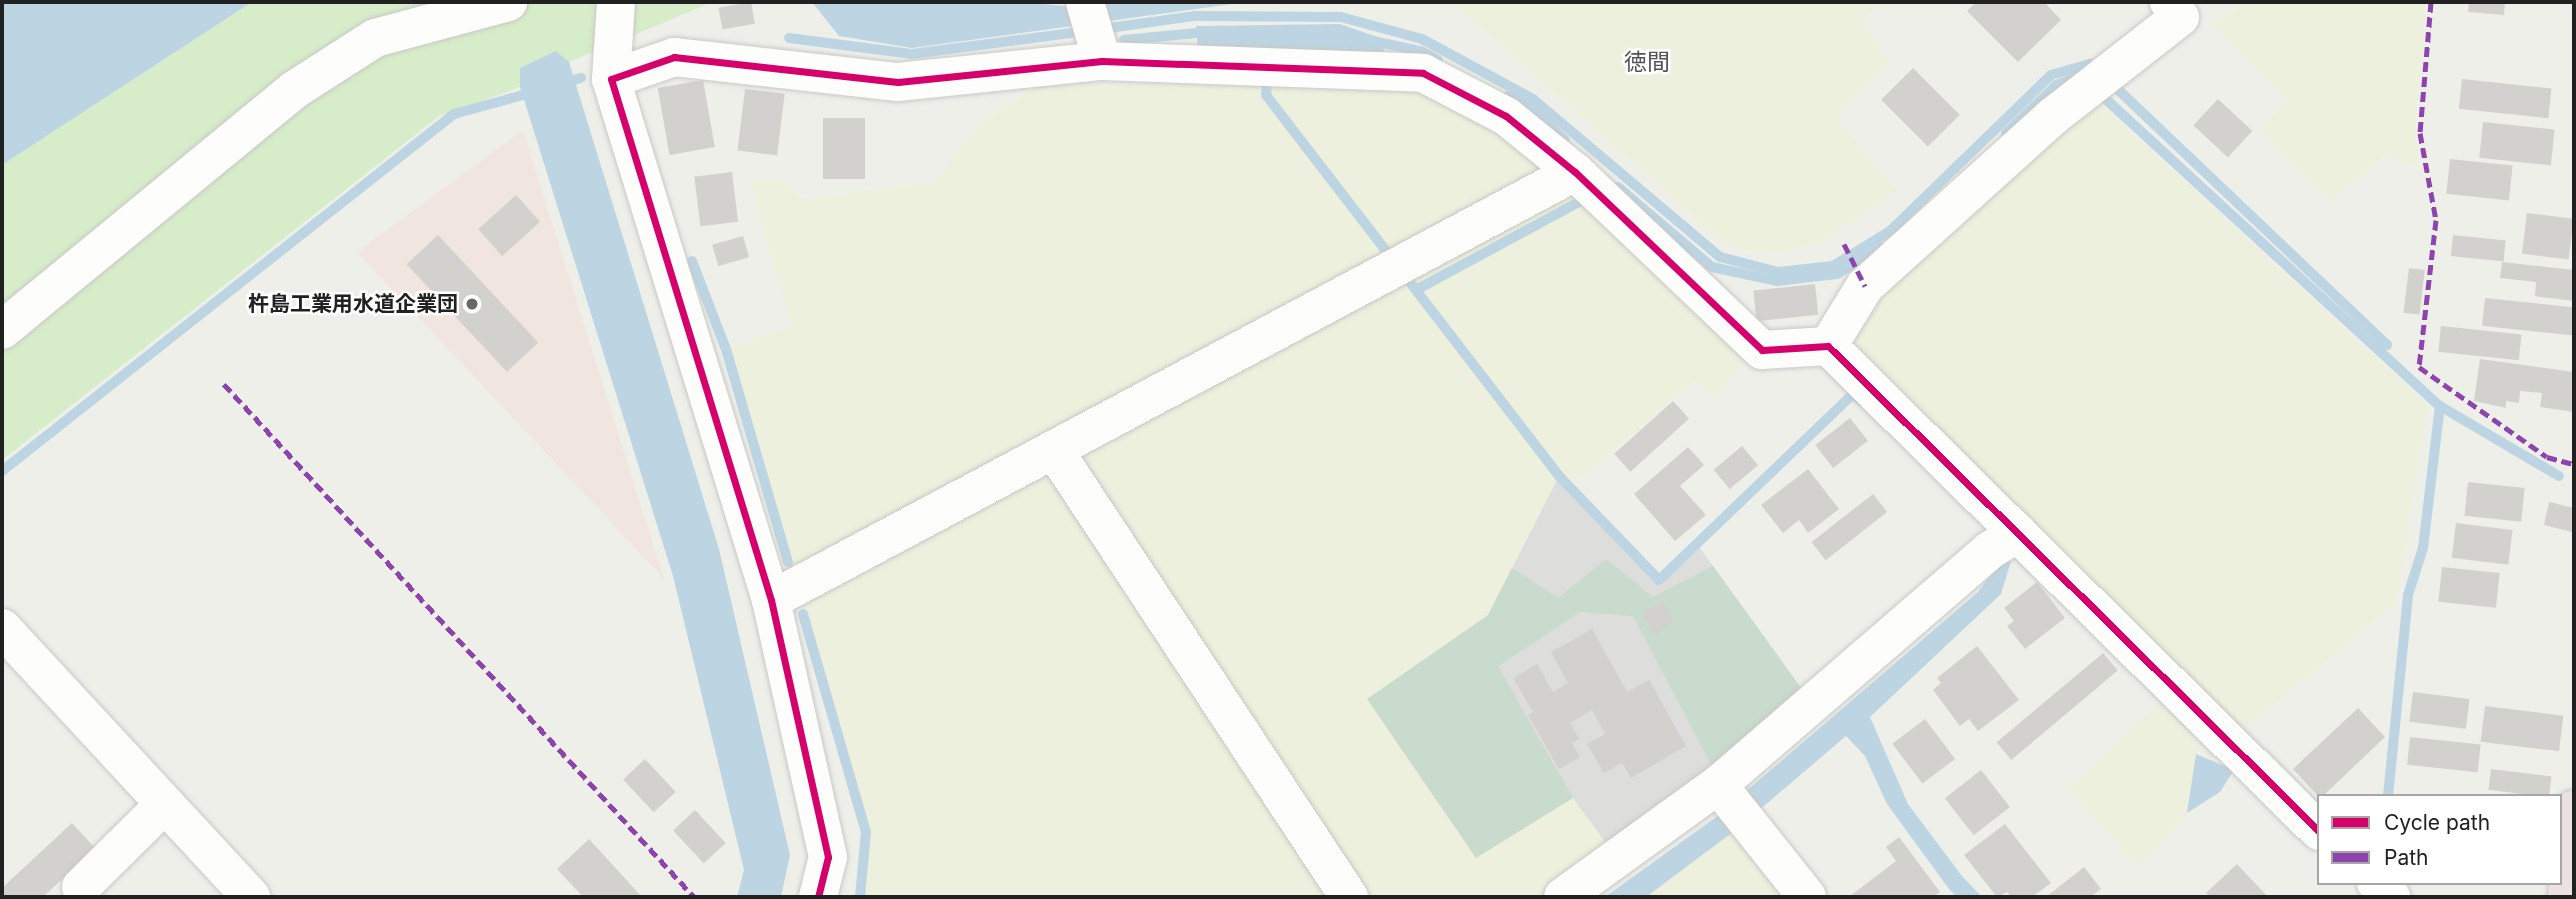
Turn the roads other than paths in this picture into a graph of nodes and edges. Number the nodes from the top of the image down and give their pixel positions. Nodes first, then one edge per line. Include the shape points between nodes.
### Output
1 (508, 2) edge
2 (616, 2) edge
3 (2185, 7) edge
4 (1094, 33) edge
5 (611, 79) junction
6 (1590, 188) junction
7 (2, 330) edge
8 (1828, 346) junction
9 (1054, 450) junction
10 (2004, 541) junction
11 (771, 600) junction
12 (2, 628) edge
13 (165, 804) junction
14 (1733, 804) junction
15 (2574, 809) edge
16 (2317, 829) edge
17 (2378, 885) edge
18 (81, 887) dead end
19 (251, 897) edge
20 (818, 897) edge
21 (1349, 897) edge
22 (1563, 897) edge
23 (1807, 897) edge
24 (2391, 897) edge
25 (2567, 897) edge

1 - 7 street via 374,38 293,90
2 - 5 street
3 - 8 street via 2052,117 1865,286
4 - 5 street via 898,82 674,57
4 - 6 street via 1267,67 1423,73 1506,116
5 - 11 street
6 - 8 street via 1762,350
6 - 9 street via 1398,267
8 - 10 street
9 - 11 street
9 - 21 street
10 - 14 street
10 - 16 street
11 - 20 street via 828,857
12 - 13 street
13 - 18 street
13 - 19 street
14 - 22 street
14 - 23 street
15 - 25 highway
17 - 24 street

